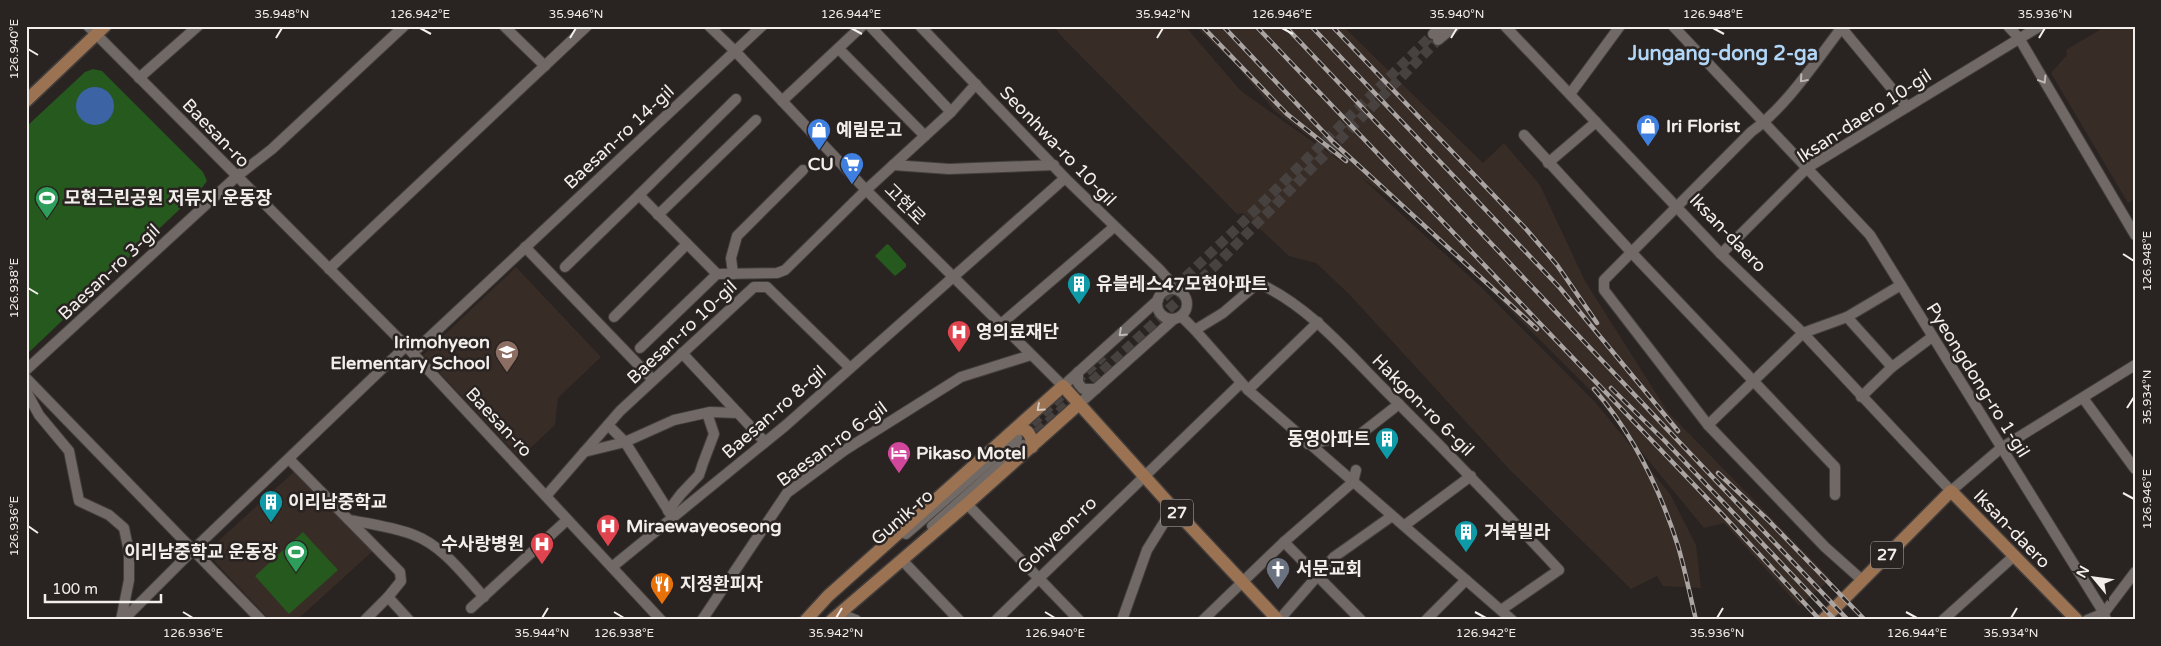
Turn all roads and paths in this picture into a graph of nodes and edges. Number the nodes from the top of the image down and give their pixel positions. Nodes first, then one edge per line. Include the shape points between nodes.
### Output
1 (198, 26) edge
2 (404, 26) edge
3 (504, 26) edge
4 (587, 26) edge
5 (709, 26) edge
6 (762, 26) edge
7 (862, 26) edge
8 (870, 26) edge
9 (920, 26) edge
10 (1442, 26) edge
11 (1455, 26) edge
12 (1620, 26) edge
13 (1673, 26) edge
14 (2008, 26) edge
15 (2040, 26) edge
16 (1507, 27) edge
17 (1842, 27) edge
18 (96, 29) edge
19 (2019, 38) junction
20 (839, 48) junction
21 (735, 51) junction
22 (545, 66) junction
23 (139, 78) junction
24 (976, 84) junction
25 (1570, 94) junction
26 (736, 99) dead end
27 (26, 101) edge
28 (782, 101) junction
29 (1907, 107) junction
30 (950, 112) junction
31 (756, 120) dead end
32 (1596, 122) junction
33 (1764, 122) junction
34 (1524, 135) dead end
35 (925, 136) junction
36 (1548, 163) junction
37 (893, 165) junction
38 (1054, 165) junction
39 (1807, 168) junction
40 (803, 170) dead end
41 (236, 177) junction
42 (1065, 178) junction
43 (866, 190) junction
44 (639, 195) junction
45 (1678, 207) junction
46 (658, 215) junction
47 (1114, 227) junction
48 (2134, 232) edge
49 (687, 244) junction
50 (525, 247) junction
51 (1632, 253) junction
52 (1721, 254) junction
53 (565, 267) dead end
54 (329, 269) junction
55 (717, 274) junction
56 (733, 274) junction
57 (953, 277) junction
58 (1901, 285) junction
59 (1172, 288) junction
60 (1158, 300) junction
61 (614, 317) dead end
62 (1177, 317) junction
63 (1847, 317) junction
64 (1318, 322) junction
65 (1001, 324) junction
66 (1195, 330) junction
67 (1803, 333) junction
68 (1932, 338) junction
69 (406, 346) junction
70 (640, 348) dead end
71 (682, 353) junction
72 (1031, 355) junction
73 (2135, 365) edge
74 (1892, 367) junction
75 (850, 368) junction
76 (26, 370) edge
77 (1078, 372) junction
78 (26, 378) edge
79 (653, 380) junction
80 (1753, 381) junction
81 (1063, 386) junction
82 (1244, 386) junction
83 (1096, 390) junction
84 (26, 391) edge
85 (1861, 397) junction
86 (2082, 398) junction
87 (1079, 404) junction
88 (1399, 404) junction
89 (707, 413) junction
90 (738, 413) junction
91 (608, 425) junction
92 (1708, 425) junction
93 (1022, 440) junction
94 (625, 442) junction
95 (765, 442) junction
96 (1308, 444) junction
97 (2001, 448) junction
98 (584, 452) junction
99 (289, 459) junction
100 (1356, 470) dead end
101 (2135, 470) edge
102 (1144, 476) junction
103 (1471, 476) junction
104 (1353, 482) junction
105 (1951, 491) junction
106 (1835, 495) dead end
107 (546, 496) junction
108 (967, 504) junction
109 (1173, 508) junction
110 (670, 515) junction
111 (1392, 516) junction
112 (349, 520) junction
113 (568, 520) junction
114 (1404, 526) junction
115 (1284, 542) junction
116 (194, 549) junction
117 (2014, 556) junction
118 (902, 560) junction
119 (612, 568) junction
120 (2135, 572) edge
121 (1316, 575) junction
122 (1038, 578) junction
123 (1466, 580) junction
124 (1862, 580) junction
125 (1242, 582) junction
126 (388, 597) junction
127 (484, 597) junction
128 (472, 608) dead end
129 (1501, 610) junction
130 (836, 617) edge
131 (2105, 617) edge
132 (122, 620) edge
133 (261, 620) edge
134 (366, 620) edge
135 (409, 620) edge
136 (662, 620) edge
137 (702, 620) edge
138 (807, 620) edge
139 (827, 620) edge
140 (856, 620) edge
141 (959, 620) edge
142 (996, 620) edge
143 (1079, 620) edge
144 (1122, 620) edge
145 (1203, 620) edge
146 (1278, 620) edge
147 (1361, 620) edge
148 (1426, 620) edge
149 (1512, 620) edge
150 (1823, 620) edge
151 (1943, 620) edge
152 (2077, 620) edge
153 (2086, 620) edge

1 - 23 street
2 - 41 street, Baesan-ro 3-gil via 272,149
3 - 22 street
4 - 22 street
5 - 21 street, 고현로
6 - 21 street, Baesan-ro 14-gil
7 - 20 street
8 - 30 street
9 - 24 street, Seonhwa-ro 10-gil
10 - 11 street via 1436,37
12 - 25 street
13 - 33 street, Pyeongdong-ro 1-gil
14 - 19 street
15 - 19 street, Iksan-daero 10-gil
16 - 25 street, Iksan-daero
17 - 29 street
17 -> 33 street via 1806,75
18 - 23 street, Baesan-ro
18 - 27 main road
19 - 29 street, Iksan-daero 10-gil
19 -> 48 street
20 - 28 street
20 - 35 street
21 - 28 street, 고현로
21 - 50 street, Baesan-ro 14-gil
22 - 54 street
23 - 41 street, Baesan-ro
24 - 30 street
24 - 38 street, Seonhwa-ro 10-gil
25 - 32 street, Iksan-daero
26 - 44 street
28 - 43 street, 고현로
29 - 39 street, Iksan-daero 10-gil
30 - 35 street
31 - 46 street
32 - 36 street
32 - 45 street, Iksan-daero
33 - 39 street, Pyeongdong-ro 1-gil
33 - 45 street
34 - 36 street
35 - 37 street
36 - 51 street
37 - 38 street via 949,170
37 - 43 street
38 - 42 street, Seonhwa-ro 10-gil
39 - 52 street, Iksan-daero 10-gil
39 - 58 street, Pyeongdong-ro 1-gil via 1870,235
40 - 56 street via 737,236 731,258
41 - 54 street, Baesan-ro
41 - 76 street, Baesan-ro 3-gil
42 - 47 street, Seonhwa-ro 10-gil
42 - 57 street, Baesan-ro 8-gil
43 - 56 street via 785,270
43 - 57 street, 고현로
44 - 46 street
44 - 53 street
45 - 51 street
45 - 52 street, Iksan-daero
46 - 49 street
47 - 59 street, Seonhwa-ro 10-gil via 1159,269
47 - 65 street
49 - 55 street
49 - 61 street
50 - 69 street, Baesan-ro 14-gil via 418,348
50 - 79 street
51 - 80 street
51 - 92 street via 1604,280 1604,290
52 - 67 street, Iksan-daero
54 - 69 street, Baesan-ro
55 - 56 street
55 - 70 street
57 - 65 street, 고현로
57 - 75 street, Baesan-ro 8-gil
58 - 63 street
58 - 68 street, Pyeongdong-ro 1-gil
59 - 60 street via 1163,292
59 - 62 street via 1182,292 1187,301 1186,310
60 - 62 street via 1158,309 1164,317
60 -> 77 street
62 - 66 street
62 - 83 street
63 - 67 street
63 - 74 street
64 - 66 street, Hakgon-ro 6-gil via 1290,300 1258,283 1222,313
64 - 82 street, Gohyeon-ro
64 - 88 street, Hakgon-ro 6-gil
65 - 72 street, 고현로
66 - 82 street
67 - 80 street
67 - 85 street, Iksan-daero
68 - 74 street
68 - 97 street, Pyeongdong-ro 1-gil
69 - 99 street
69 - 107 street, Baesan-ro
71 - 75 street, Baesan-ro 10-gil via 754,287 767,287
71 - 79 street, Baesan-ro 10-gil
71 - 90 street
72 - 81 street, 고현로
72 - 137 street, Baesan-ro 6-gil via 961,377 845,450 787,493
73 - 86 street
74 - 85 street
75 - 95 street, Baesan-ro 8-gil
77 - 81 street
77 - 83 street via 1078,383 1083,389
78 - 116 street
79 - 91 street, Baesan-ro 10-gil
80 - 92 street
80 - 106 street via 1835,467
81 - 87 main road, 고현로 / 27
81 -> 93 main road
82 - 96 street
82 - 102 street, Gohyeon-ro
83 - 87 street
84 - 132 street via 39,415 69,451 79,501 108,515 124,528 129,552 129,580
85 - 105 street, Iksan-daero
86 - 97 street
86 - 101 street
87 - 93 main road
87 - 102 main road, 27
88 - 96 street via 1358,436
88 - 103 street, Hakgon-ro 6-gil
89 - 90 street
89 - 94 street via 674,420
89 - 110 street via 714,434 704,463
90 - 95 street
91 - 94 street
91 - 98 street, Baesan-ro 10-gil
92 - 124 street via 1825,547
93 - 108 main road
93 - 138 main road via 828,596
93 - 139 street, Gunik-ro
94 - 98 street
94 - 110 street
95 - 110 street, Baesan-ro 8-gil
96 - 104 street
97 - 105 street
97 - 131 street, Pyeongdong-ro 1-gil
98 - 107 street, Baesan-ro 10-gil
99 - 112 street
99 - 116 street
100 - 104 street
102 - 109 main road, 27
102 - 122 street, Gohyeon-ro
103 - 114 street
103 - 129 street, Hakgon-ro 6-gil via 1559,570
104 - 111 street
104 - 115 street
105 - 117 main road, Iksan-daero
105 - 124 main road, 27
107 - 113 street, Baesan-ro
108 - 118 main road
108 - 122 street
109 - 125 main road, 27
109 - 144 street via 1147,550
110 - 119 street, Baesan-ro 8-gil
111 - 114 street
111 - 121 street via 1334,557
112 - 126 street via 400,572 401,581
112 - 127 street via 398,530 427,541 443,553
113 - 119 street, Baesan-ro
113 - 127 street
114 - 123 street
115 - 121 street
115 - 125 street
116 - 132 street
116 - 133 street
117 - 151 street
117 - 152 main road, Iksan-daero
118 - 130 main road
118 - 141 street
119 - 136 street, Baesan-ro
120 - 131 street
121 - 146 street
121 - 147 street
122 - 142 street, Gohyeon-ro
122 - 143 street
123 - 129 street
123 - 148 street
124 - 150 main road, 27
125 - 145 street
125 - 146 main road, 27
126 - 134 street
126 - 135 street
127 - 128 street
129 - 149 street
130 - 140 street
131 - 153 street

